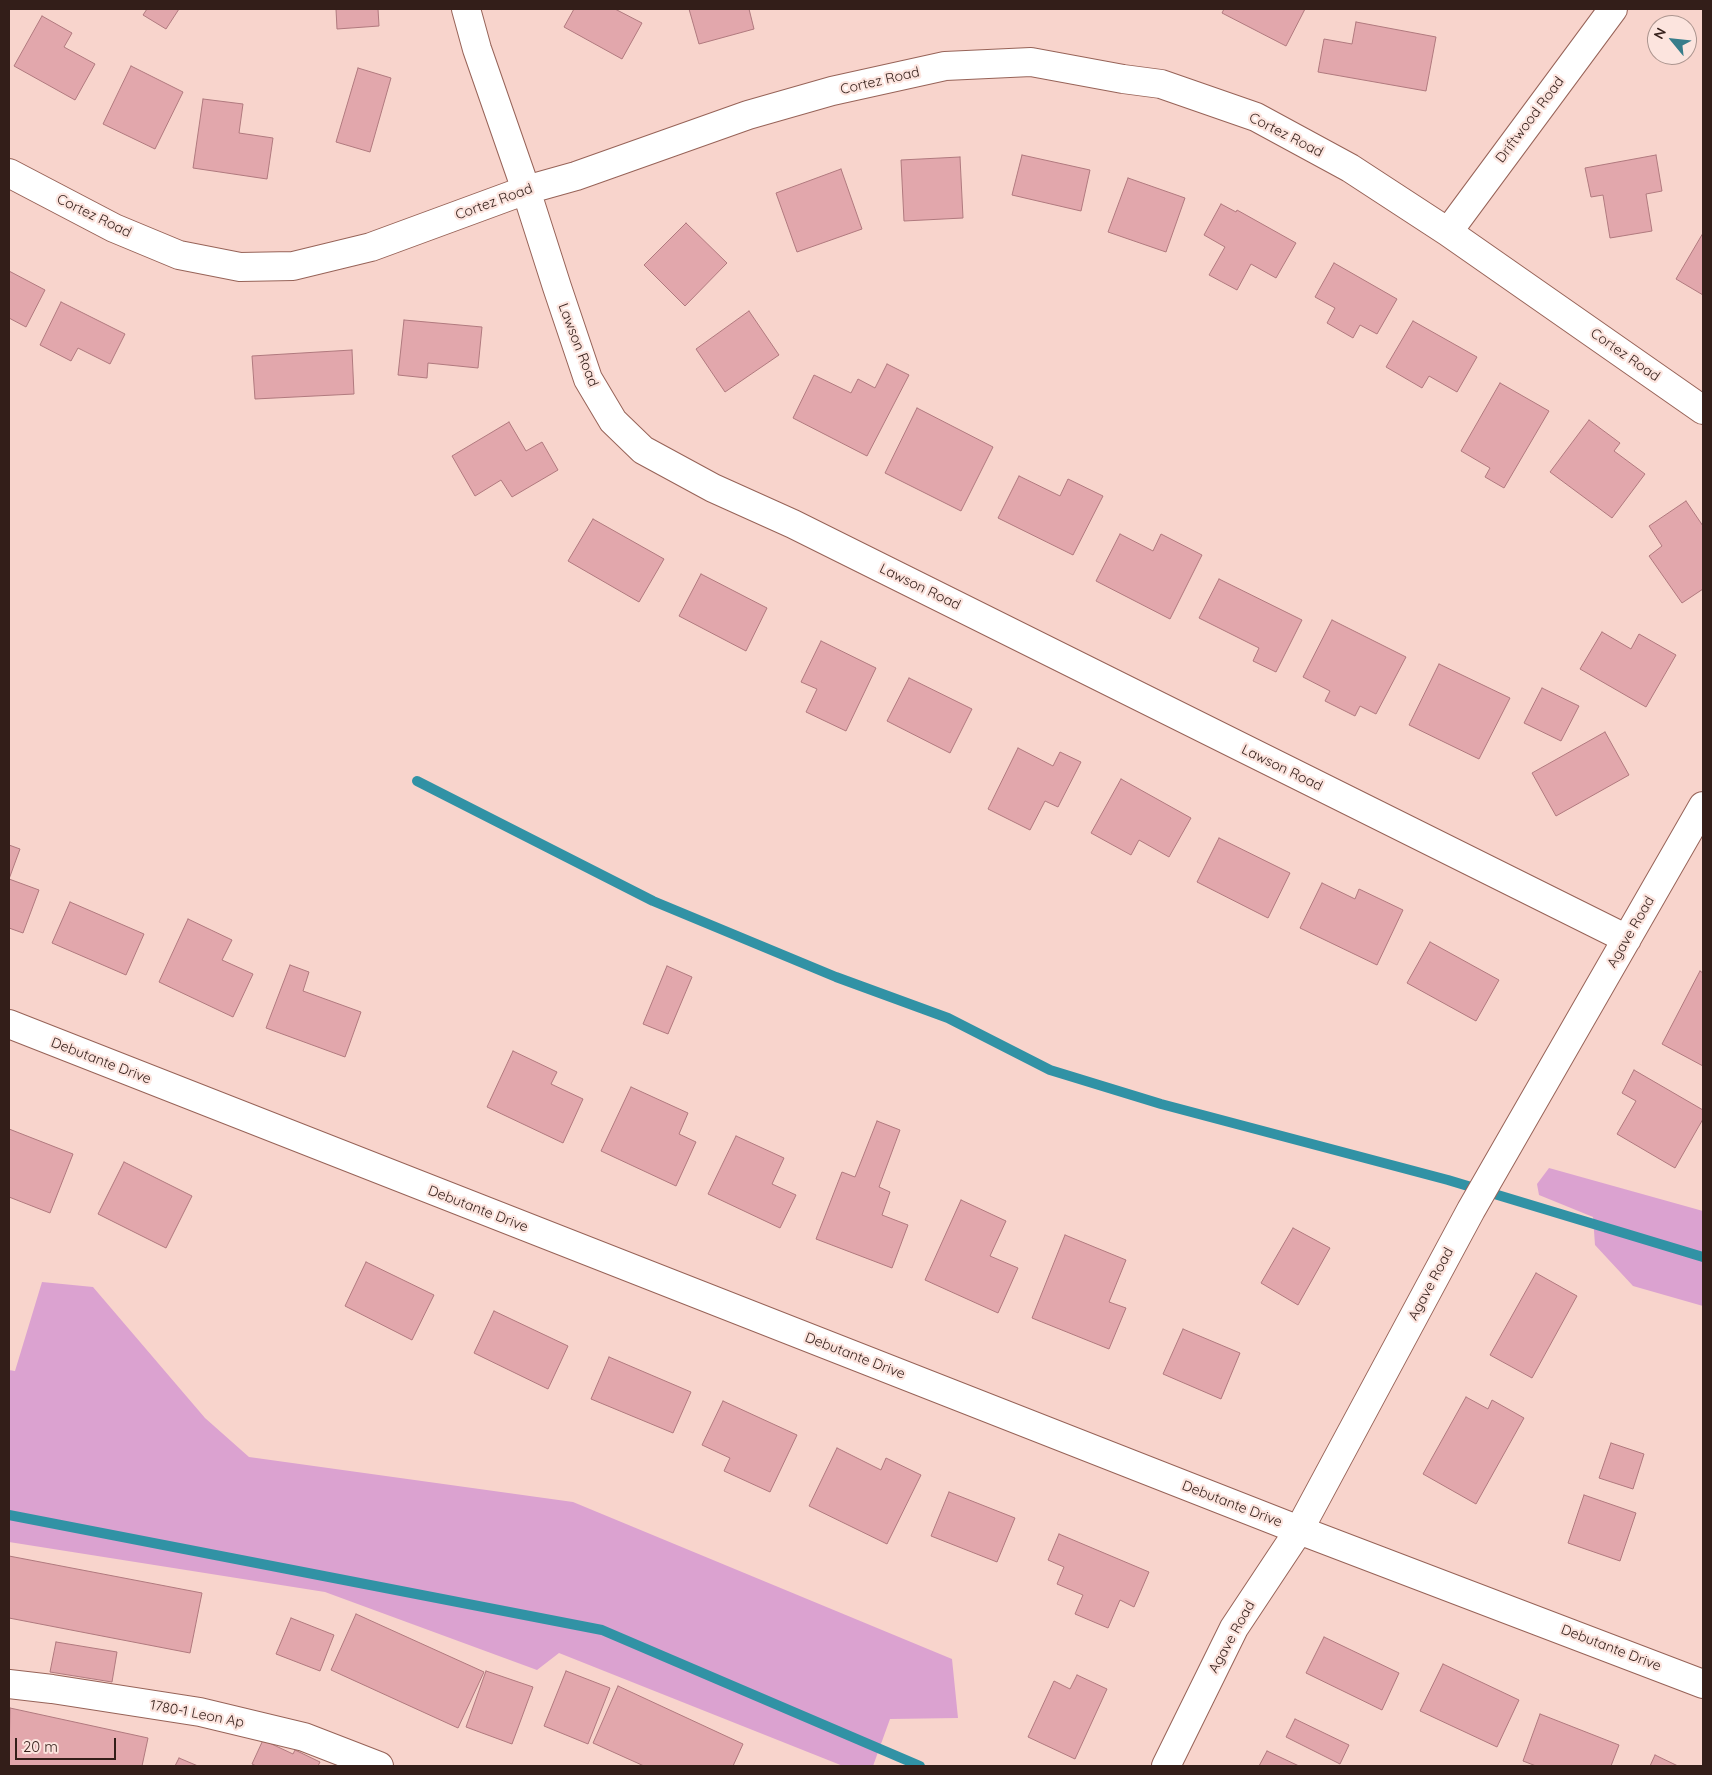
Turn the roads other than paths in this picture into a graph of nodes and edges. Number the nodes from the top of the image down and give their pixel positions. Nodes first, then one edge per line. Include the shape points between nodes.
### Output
1 (466, 9) edge
2 (1613, 9) edge
3 (9, 173) edge
4 (526, 190) junction
5 (1448, 232) junction
6 (1703, 410) edge
7 (1703, 806) edge
8 (1627, 939) junction
9 (9, 1024) edge
10 (1298, 1530) junction
11 (9, 1684) edge
12 (1703, 1684) edge
13 (379, 1766) edge
14 (1166, 1766) edge

1 - 4 street, Lawson Road
2 - 5 street, Driftwood Road
3 - 4 street, Cortez Road via 114,228 179,255 240,267 293,266 371,248
4 - 5 street, Cortez Road via 576,176 748,115 832,92 945,66 1031,62 1161,84 1256,117 1350,168
4 - 8 street, Lawson Road via 588,379 613,421 643,450 713,488 810,533
5 - 6 street, Cortez Road
7 - 8 street, Agave Road
8 - 10 street, Agave Road via 1471,1210
9 - 10 street, Debutante Drive
10 - 12 street, Debutante Drive
10 - 14 street, Agave Road via 1234,1628
11 - 13 street, 1780-1 Leon Ap via 200,1712 304,1737

